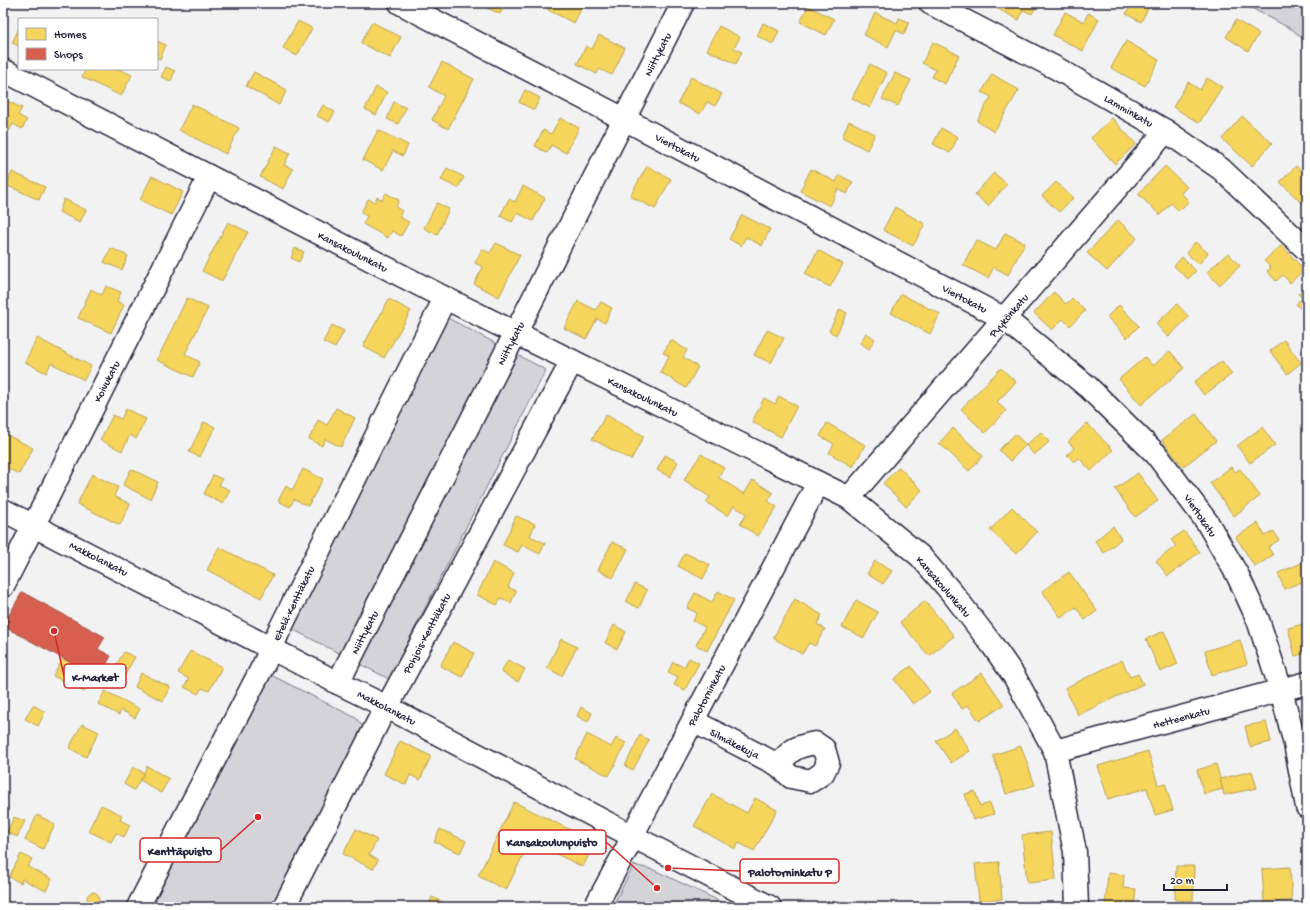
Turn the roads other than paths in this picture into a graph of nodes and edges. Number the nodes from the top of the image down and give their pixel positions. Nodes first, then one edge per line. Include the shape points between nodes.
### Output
1 (400, 3) edge
2 (683, 3) edge
3 (930, 3) edge
4 (3, 70) edge
5 (624, 119) junction
6 (1166, 131) junction
7 (209, 177) junction
8 (1307, 250) edge
9 (445, 298) junction
10 (1005, 318) junction
11 (516, 332) junction
12 (572, 361) junction
13 (818, 483) junction
14 (849, 498) junction
15 (3, 510) edge
16 (34, 524) junction
17 (3, 586) edge
18 (271, 648) junction
19 (338, 683) junction
20 (1307, 683) edge
21 (1281, 690) junction
22 (387, 707) junction
23 (693, 721) junction
24 (1055, 751) junction
25 (778, 765) dead end
26 (1307, 807) edge
27 (632, 836) junction
28 (138, 907) edge
29 (284, 907) edge
30 (596, 907) edge
31 (770, 907) edge
32 (1077, 907) edge

1 - 5 street, Viertokatu
2 - 5 street, Niittykatu
3 - 6 street, Lamminkatu via 1056,68
4 - 7 street, Kansakoulunkatu
5 - 10 street, Viertokatu
5 - 11 street, Niittykatu
6 - 8 street, Lamminkatu via 1221,169
6 - 10 street, Pyykönkatu
7 - 9 street, Kansakoulunkatu
7 - 16 street, Koivukatu
9 - 11 street, Kansakoulunkatu
9 - 18 street, Etelä-Kenttäkatu
10 - 14 street, Pyykönkatu
10 - 21 street, Viertokatu via 1088,387 1156,454 1203,515 1238,576 1258,620
11 - 12 street, Kansakoulunkatu
11 - 19 street, Niittykatu
12 - 13 street, Kansakoulunkatu
12 - 22 street, Pohjois-Kenttäkatu
13 - 14 street, Kansakoulunkatu
13 - 23 street, Palotorninkatu
14 - 24 street, Kansakoulunkatu via 920,556 953,594 1014,676
15 - 16 street, Makkolankatu
16 - 17 street, Koivukatu
16 - 18 street, Makkolankatu
18 - 19 street, Makkolankatu
18 - 28 street, Etelä-Kenttäkatu
19 - 22 street, Makkolankatu
20 - 21 street, Hetteenkatu
21 - 24 street, Hetteenkatu
21 - 26 street, Viertokatu
22 - 27 street, Makkolankatu
22 - 29 street, Pohjois-Kenttäkatu
23 - 25 street, Silmäkekuja
23 - 27 street, Palotorninkatu
24 - 32 street, Kansakoulunkatu via 1075,852
27 - 30 street, Palotorninkatu
27 - 31 street, Makkolankatu

